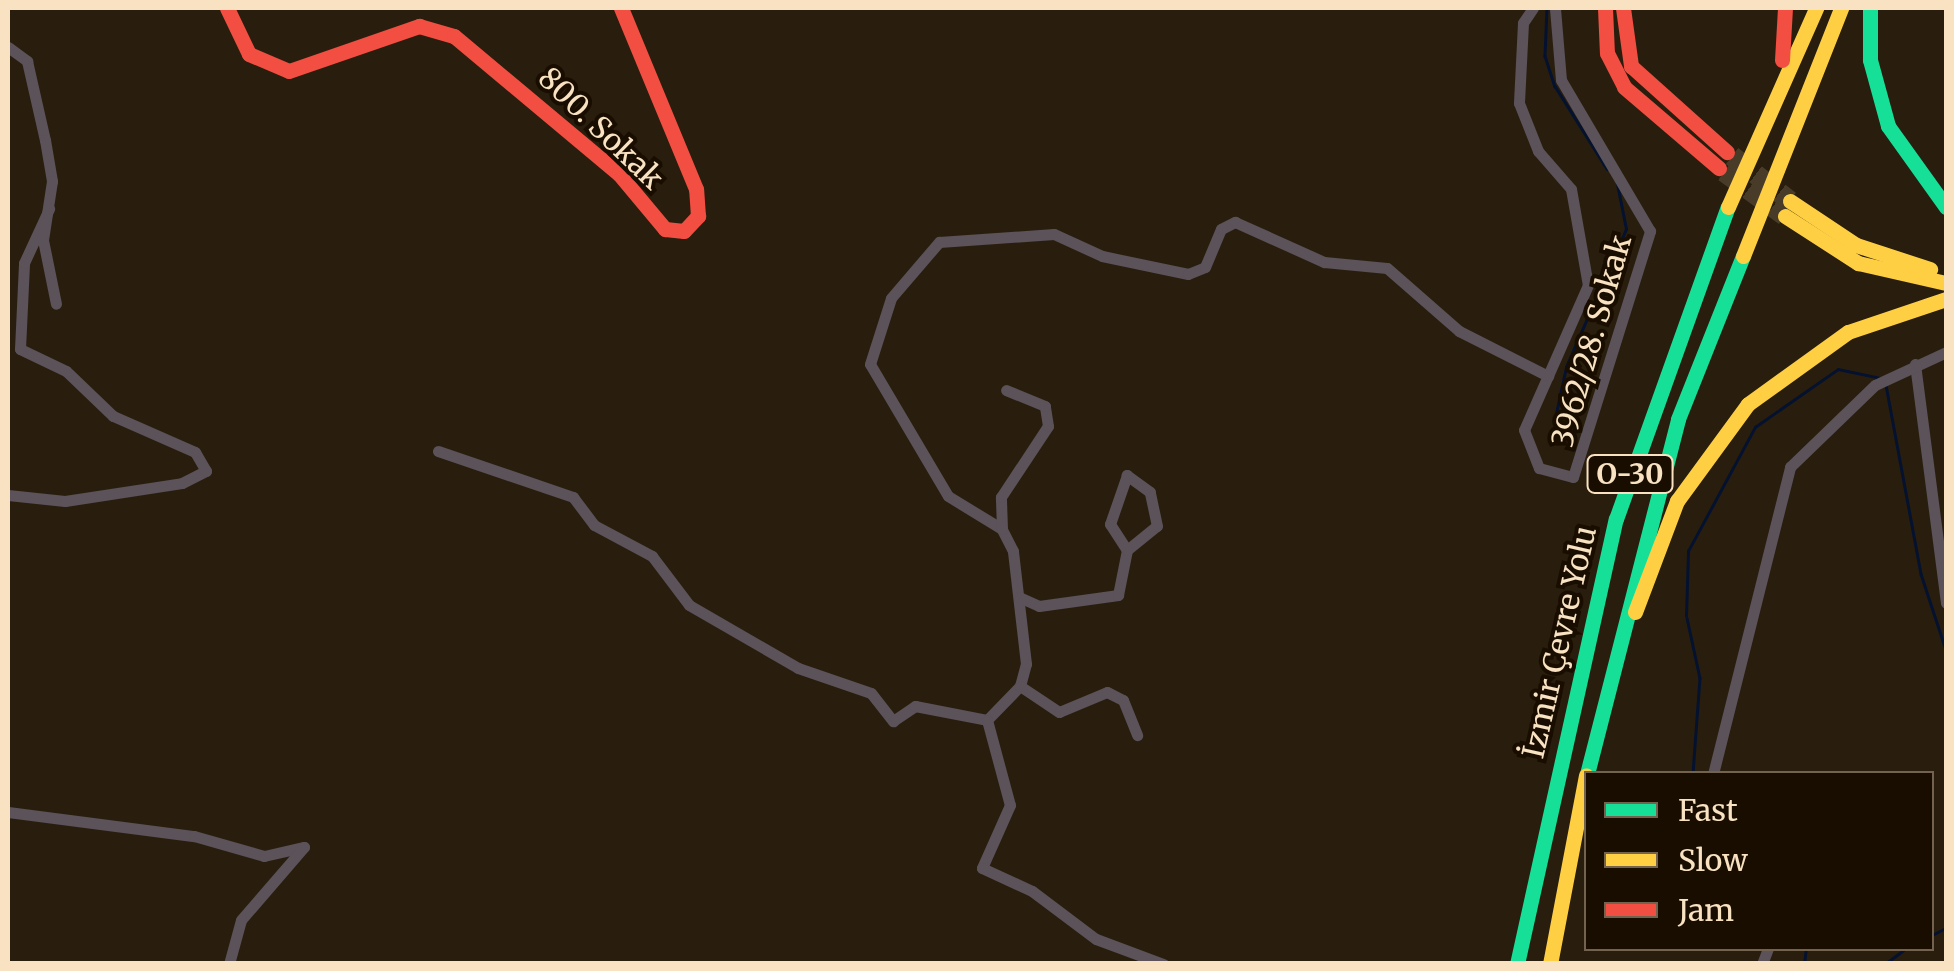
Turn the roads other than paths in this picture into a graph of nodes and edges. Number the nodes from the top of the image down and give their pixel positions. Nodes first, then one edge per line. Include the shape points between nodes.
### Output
1 (228, 8) edge
2 (621, 8) edge
3 (1534, 8) edge
4 (1555, 8) edge
5 (1605, 8) edge
6 (1622, 8) edge
7 (1785, 8) edge
8 (1816, 8) edge
9 (1840, 8) edge
10 (1870, 8) edge
11 (8, 46) edge
12 (1727, 152) tunnel mouth
13 (1718, 168) tunnel mouth
14 (1736, 184) junction
15 (1946, 206) edge
16 (49, 209) junction
17 (1946, 271) edge
18 (1946, 283) edge
19 (1946, 298) edge
20 (56, 304) dead end
21 (1946, 352) edge
22 (1915, 364) junction
23 (1548, 376) junction
24 (1006, 390) dead end
25 (438, 450) dead end
26 (8, 495) edge
27 (1002, 529) junction
28 (1127, 550) junction
29 (1019, 597) junction
30 (1946, 604) edge
31 (1020, 686) junction
32 (986, 720) junction
33 (1137, 734) dead end
34 (1590, 771) edge
35 (1590, 771) edge
36 (1714, 771) edge
37 (1584, 797) edge
38 (1584, 803) edge
39 (8, 812) edge
40 (1573, 847) junction
41 (229, 964) edge
42 (1163, 964) edge
43 (1517, 964) edge
44 (1550, 964) edge

1 - 2 main road, 800. Sokak via 249,54 289,72 419,26 454,36 618,174 665,229 684,231 698,216 696,189
3 - 23 street, 3962/28. Sokak via 1523,23 1519,103 1538,151 1571,189 1588,265 1588,285
4 - 23 street, 3962/28. Sokak via 1561,80 1650,231 1573,477 1540,468 1526,447 1524,430
5 - 13 main road via 1604,41 1624,87
6 - 12 main road via 1631,66
7 - 14 main road via 1786,49
8 - 14 main road, İzmir Çevre Yolu / O-30
9 - 34 main road, İzmir Çevre Yolu / O-30 via 1678,418
10 - 15 main road via 1870,60 1888,126
11 - 16 street via 32,78
14 - 43 main road, İzmir Çevre Yolu / O-30 via 1616,519
16 - 20 street via 43,240
16 - 26 street via 24,263 20,349 66,371 113,416 194,452 206,471 182,483 64,500
17 - 18 main road via 1884,259 1787,208 1858,263
19 - 35 main road via 1884,316 1814,352 1720,435 1652,556
21 - 22 street
22 - 30 street
22 - 36 street via 1874,385 1790,467
23 - 27 street via 1459,331 1386,268 1324,262 1236,222 1221,230 1205,267 1188,274 1102,256 1054,234 948,239 912,265 891,298 872,377 948,496
24 - 27 street via 1045,406 1048,426 1001,497
25 - 32 street via 572,497 594,525 652,556 690,605 798,668 870,693 892,722 915,706
27 - 29 street
28 - 28 street via 1157,526 1150,492 1128,475 1110,524
28 - 29 street via 1110,600 1039,606
29 - 31 street
31 - 32 street
31 - 33 street via 1059,712 1107,692 1123,700
32 - 42 street via 1010,805 982,868 1032,891 1096,940
37 - 40 main road, İzmir Çevre Yolu / O-30
38 - 40 main road
39 - 41 street via 30,822 194,836 264,856 304,847 241,920
40 - 44 main road, İzmir Çevre Yolu / O-30

